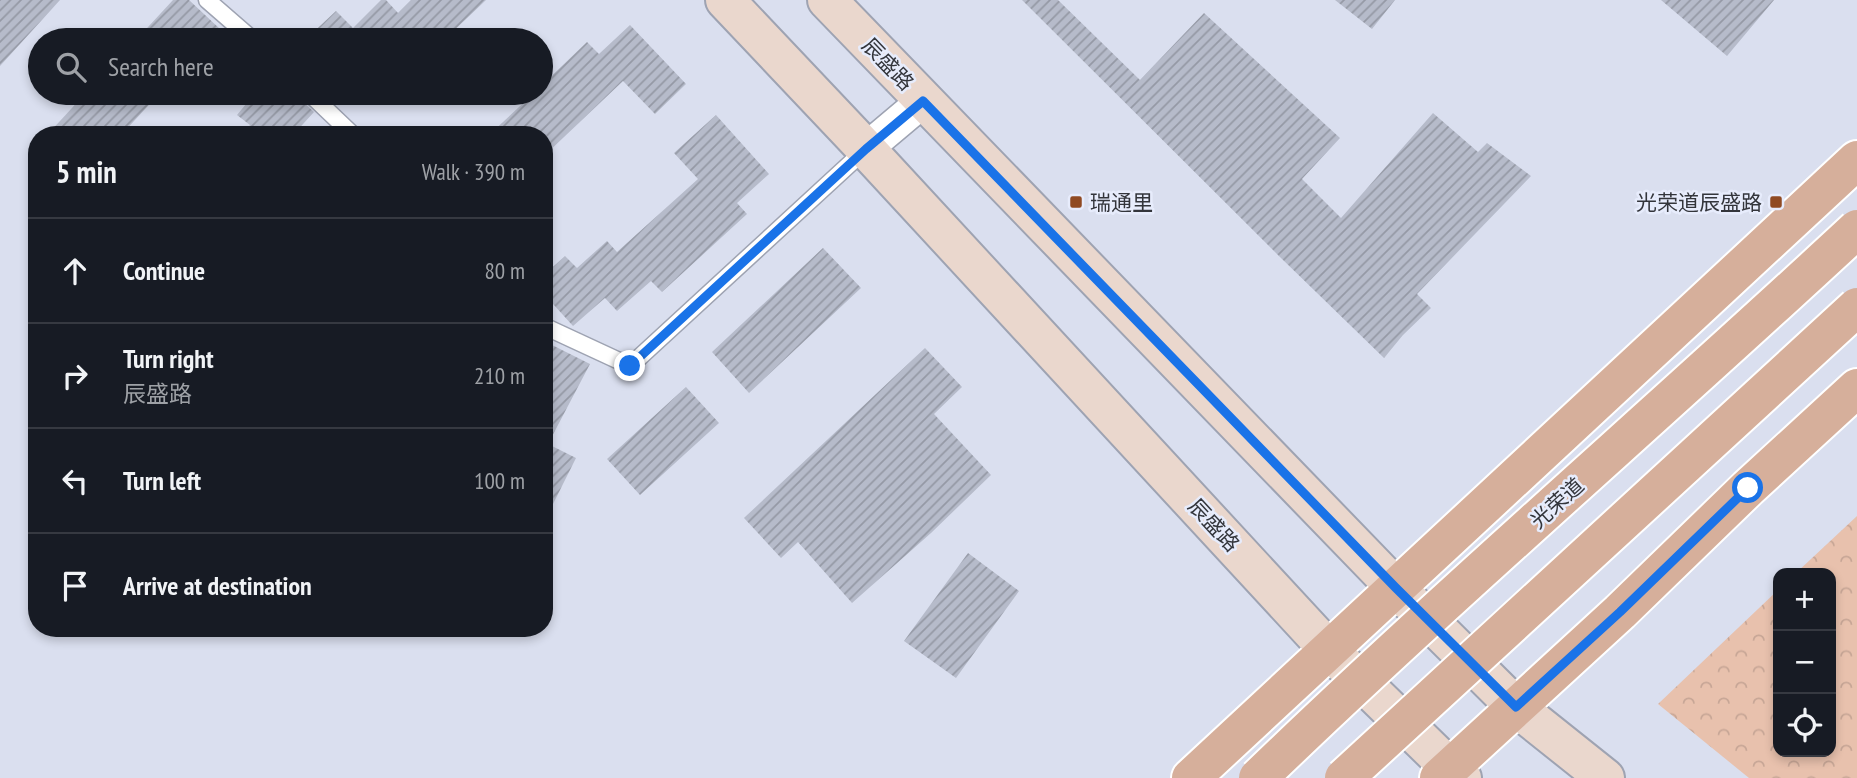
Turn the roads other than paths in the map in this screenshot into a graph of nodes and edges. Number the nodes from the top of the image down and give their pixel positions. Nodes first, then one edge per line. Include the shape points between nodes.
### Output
1 (208, 0) edge
2 (725, 0) edge
3 (827, 0) edge
4 (240, 28) edge
5 (923, 101) junction
6 (322, 105) edge
7 (344, 126) edge
8 (866, 149) junction
9 (1857, 160) edge
10 (1857, 229) edge
11 (1857, 307) edge
12 (553, 330) edge
13 (1857, 387) edge
14 (1396, 588) junction
15 (1329, 650) junction
16 (1516, 707) junction
17 (1450, 775) edge
18 (1191, 778) edge
19 (1258, 778) edge
20 (1344, 778) edge
21 (1605, 778) edge

1 - 4 lane
2 - 8 main road, 辰盛路
3 - 5 main road, 辰盛路
5 - 8 street
5 - 14 main road, 辰盛路
6 - 7 lane
8 - 12 lane via 630,366
8 - 15 main road, 辰盛路
9 - 14 main road
10 - 19 main road, 光荣道, bridge
11 - 20 main road, bridge
13 - 16 main road
14 - 15 main road
14 - 16 main road, 辰盛路
15 - 17 main road, 辰盛路
15 - 18 main road
16 - 17 main road
16 - 21 main road, 辰盛路

